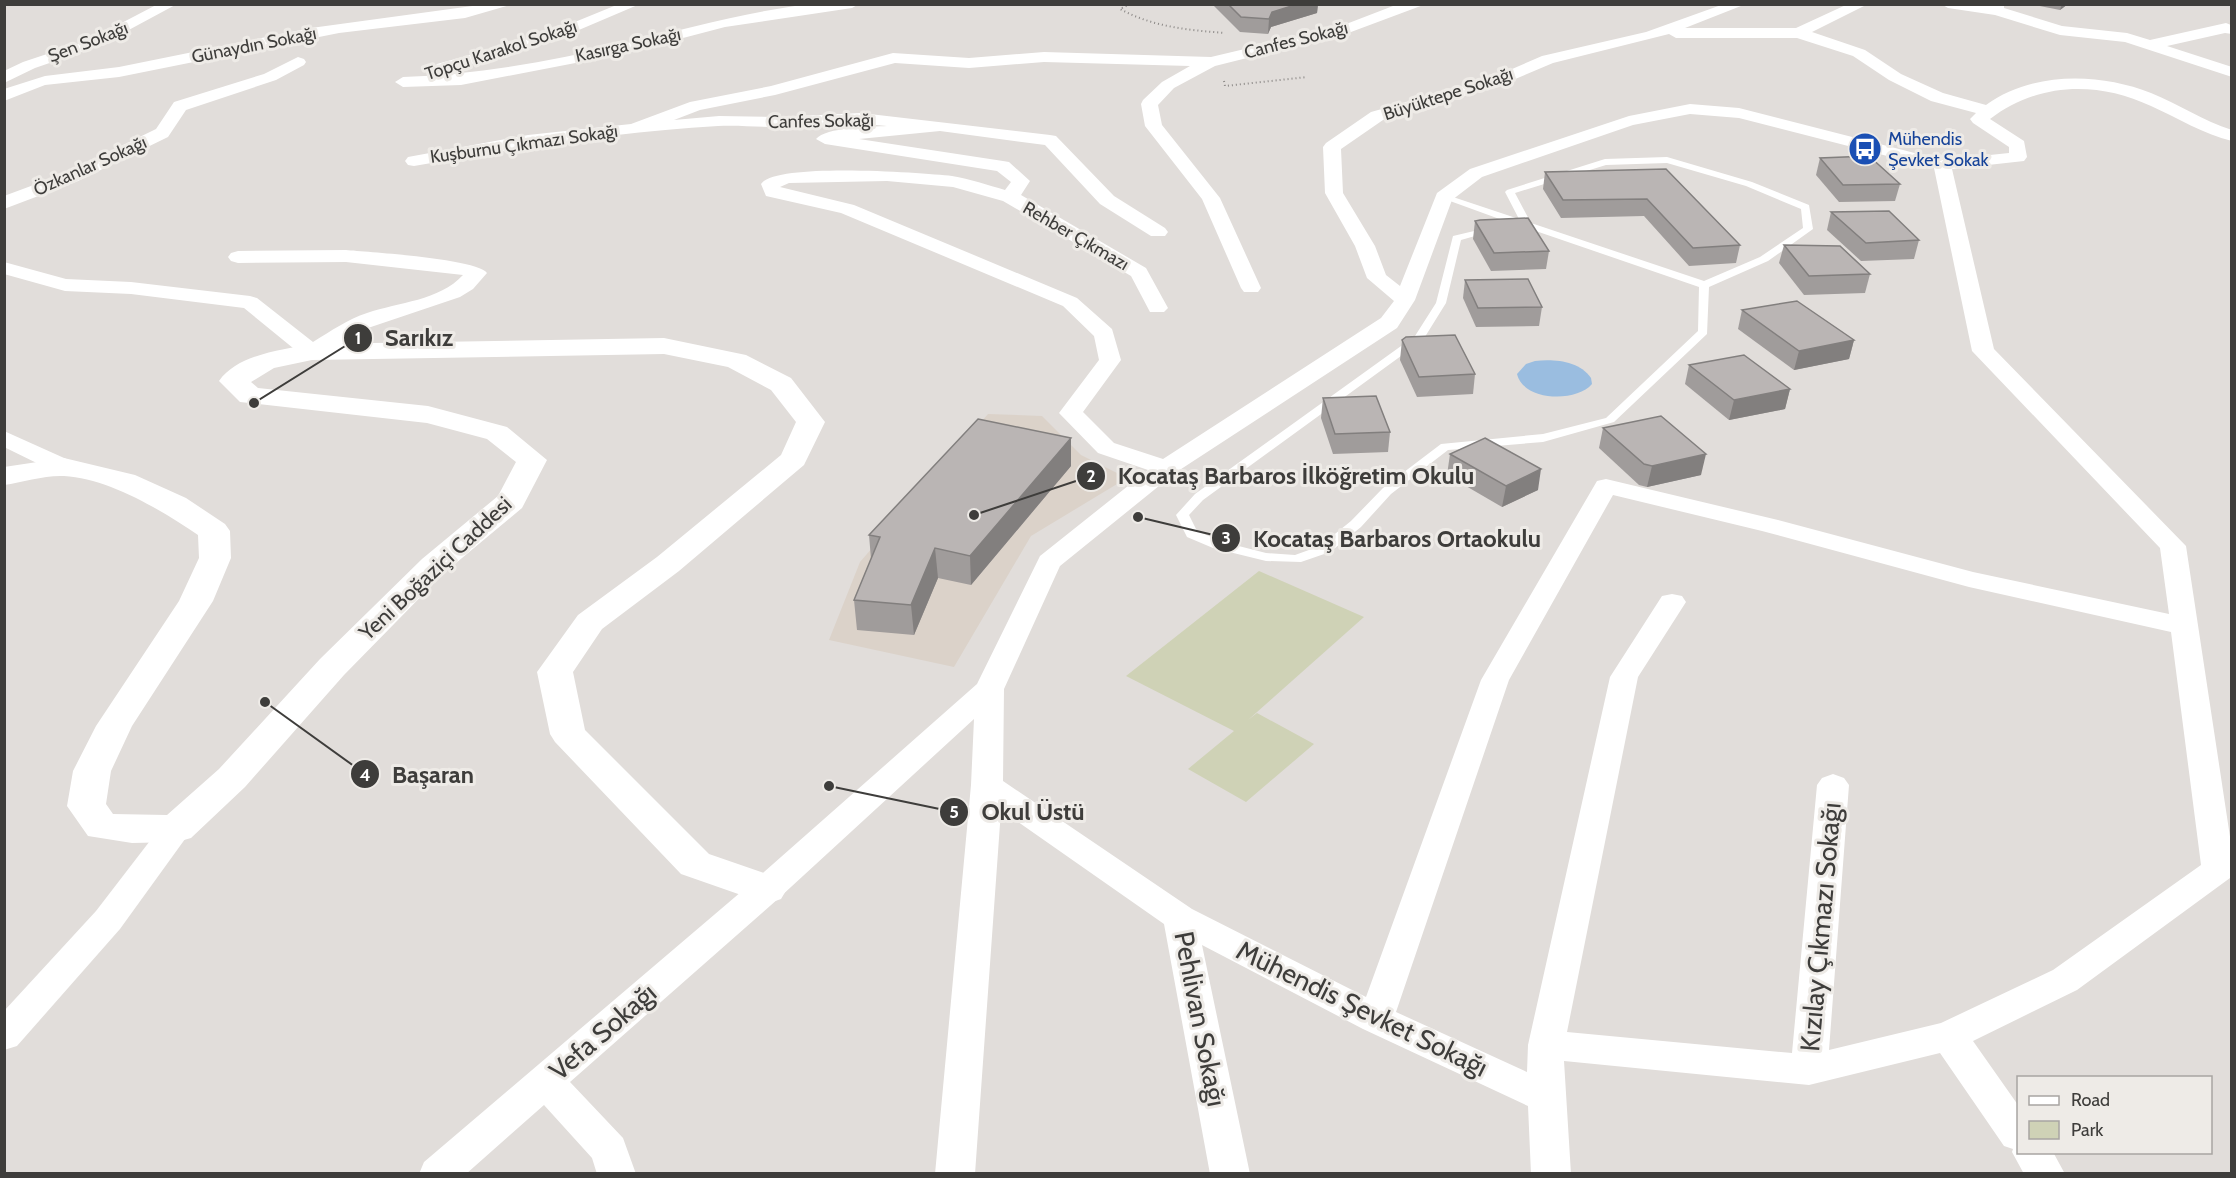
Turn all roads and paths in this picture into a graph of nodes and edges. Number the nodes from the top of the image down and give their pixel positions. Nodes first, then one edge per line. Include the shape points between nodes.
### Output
1 (170, 4) edge
2 (506, 4) edge
3 (633, 4) edge
4 (852, 4) edge
5 (1131, 4) edge
6 (1419, 4) edge
7 (1739, 4) edge
8 (1861, 4) edge
9 (1948, 4) edge
10 (1997, 8) edge
11 (2232, 30) edge
12 (1225, 33) dead end
13 (1659, 33) junction
14 (1798, 33) junction
15 (2148, 45) junction
16 (2232, 58) edge
17 (1216, 60) junction
18 (298, 62) dead end
19 (2209, 64) junction
20 (2232, 72) edge
21 (1307, 77) dead end
22 (4, 78) edge
23 (403, 82) joint
24 (4, 96) edge
25 (1988, 111) junction
26 (940, 126) junction
27 (634, 129) junction
28 (2232, 136) edge
29 (414, 160) dead end
30 (1942, 165) junction
31 (1010, 197) junction
32 (1444, 197) junction
33 (4, 203) edge
34 (1528, 226) junction
35 (1158, 232) dead end
36 (238, 257) dead end
37 (4, 268) edge
38 (1704, 285) junction
39 (1251, 288) dead end
40 (1405, 300) junction
41 (1157, 308) dead end
42 (312, 352) junction
43 (4, 438) edge
44 (64, 466) junction
45 (1166, 468) junction
46 (4, 476) edge
47 (1672, 602) dead end
48 (2184, 626) junction
49 (989, 689) junction
50 (987, 785) junction
51 (1833, 785) dead end
52 (177, 828) junction
53 (2225, 870) edge
54 (767, 889) junction
55 (1180, 918) junction
56 (1376, 1019) junction
57 (4, 1036) edge
58 (1949, 1036) junction
59 (1546, 1046) junction
60 (1809, 1070) junction
61 (546, 1082) junction
62 (1546, 1097) junction
63 (2017, 1132) edge
64 (2032, 1154) edge
65 (438, 1173) edge
66 (617, 1173) edge
67 (955, 1173) edge
68 (1230, 1173) edge
69 (1551, 1173) edge
70 (2046, 1173) edge

1 - 22 street, Şen Sokağı via 94,43 29,65
2 - 24 street, Günaydın Sokağı via 477,13 390,20 237,45 116,72 42,81
3 - 23 street, Topçu Karakol Sokağı via 548,38 445,66
4 - 23 street, Kasırga Sokağı via 724,23 622,49 461,80
5 - 12 path via 1120,9 1162,28
6 - 17 street, Canfes Sokağı via 1346,29
7 - 13 street, Büyüktepe Sokağı
8 - 14 street
9 - 10 street
10 - 15 street via 2060,30 2127,38
11 - 15 street via 2226,28
13 - 14 street
13 - 40 street, Büyüktepe Sokağı via 1548,59 1495,82 1377,116 1332,147 1334,193 1365,246 1377,278
14 - 25 street via 1860,53 1895,77 1937,97
15 - 19 street
16 - 19 street
17 - 21 path via 1225,86
17 - 27 street, Canfes Sokağı via 1044,57 969,63 893,58 775,90 696,106
17 - 39 street via 1168,85 1149,104 1154,126 1211,198
18 - 33 street, Özkanlar Sokağı via 270,77 180,106 162,133 72,177
19 - 20 street
25 - 28 street via 2022,93 2054,84 2097,83 2136,93
25 - 30 street via 1979,119 2018,145 2018,157
26 - 27 street, Canfes Sokağı via 861,118 719,121
26 - 31 street, Canfes Sokağı via 825,139 1003,166 1021,181
26 - 35 street via 1050,140 1107,200
27 - 29 street, Kuşburnu Çıkmazı Sokağı via 528,140
30 - 32 street via 1739,113 1690,109 1629,122 1476,173
30 - 48 street via 1983,351 2173,546
31 - 41 street, Rehber Çıkmazı via 1138,272
31 - 45 street via 954,182 887,176 788,178 770,184 773,192 848,209 1070,302 1104,334 1110,360 1071,413 1106,448
32 - 34 lane
32 - 40 street
34 - 38 lane
34 - 38 lane via 1510,192 1605,162 1667,160 1749,184 1806,207 1808,229 1764,259
34 - 38 lane via 1456,238 1436,318 1419,338 1199,497 1182,515 1192,534 1266,557 1296,559 1325,549 1387,491 1445,447 1544,438 1610,420 1703,332
36 - 42 street via 346,256 477,273 468,285 450,294 432,302 391,310
37 - 42 street via 65,285 131,288 250,302
40 - 45 street via 1389,323
42 - 52 street, Yeni Boğaziçi Caddesi via 265,362 233,381 250,396 428,415 497,434 532,460 511,501 433,566 332,667 232,778
42 - 54 street, Yeni Boğaziçi Caddesi via 664,346 736,361 781,384 811,422 794,459 668,564 590,622 555,672 568,734 695,864
43 - 44 street
44 - 46 street
44 - 52 street via 124,481 175,505 214,531 215,558 196,601 114,726 92,771 86,806 102,826
45 - 49 street via 1049,562
47 - 59 street via 1624,677
48 - 53 street
48 - 56 street via 1969,579 1606,486 1496,680
49 - 50 street
49 - 54 street, Vefa Sokağı
50 - 55 street, Pehlivan Sokağı
50 - 67 street
51 - 60 street, Kızılay Çıkmazı Sokağı
52 - 57 street via 108,920
53 - 58 street via 2065,981
54 - 61 street, Vefa Sokağı
55 - 56 street, Mühendis Şevket Sokağı
55 - 68 street, Pehlivan Sokağı
56 - 62 street, Mühendis Şevket Sokağı
58 - 60 street
58 - 63 street
59 - 60 street
59 - 62 street
61 - 65 street, Vefa Sokağı
61 - 66 street via 609,1150
62 - 69 street
64 - 70 street

